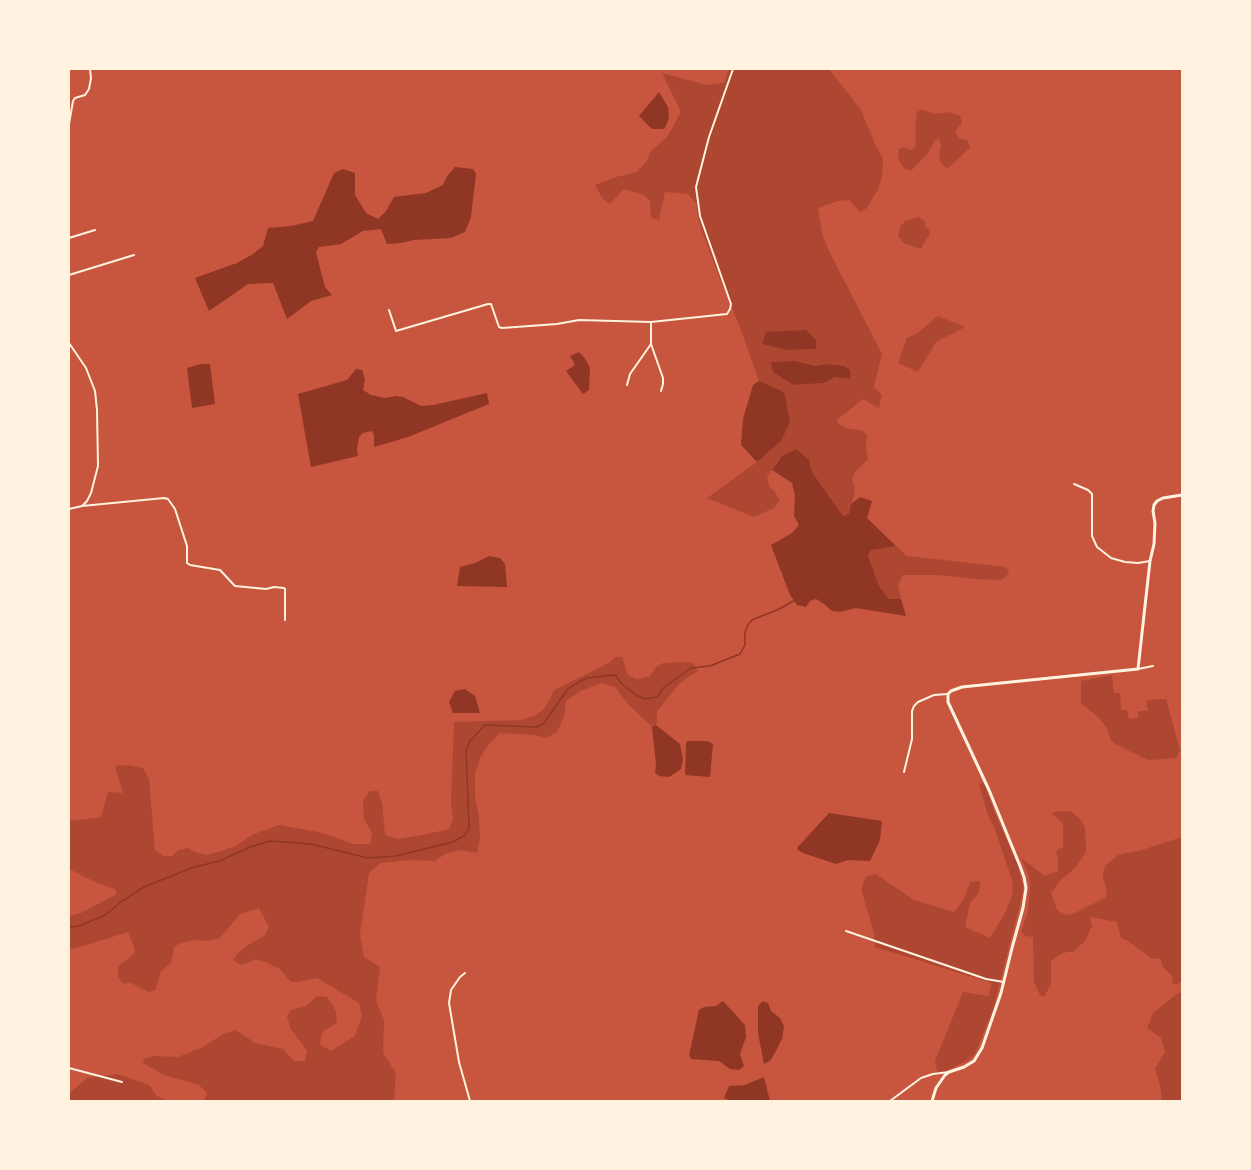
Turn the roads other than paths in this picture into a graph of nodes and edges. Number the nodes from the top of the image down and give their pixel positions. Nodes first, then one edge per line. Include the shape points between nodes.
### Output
1 (90, 69) edge
2 (733, 69) edge
3 (69, 124) edge
4 (95, 230) dead end
5 (69, 238) edge
6 (134, 255) dead end
7 (69, 275) edge
8 (389, 310) dead end
9 (651, 322) junction
10 (69, 343) edge
11 (651, 344) junction
12 (627, 386) dead end
13 (661, 391) dead end
14 (1074, 484) dead end
15 (1182, 495) edge
16 (82, 506) junction
17 (69, 509) edge
18 (1150, 561) junction
19 (285, 620) dead end
20 (1153, 666) dead end
21 (1138, 669) junction
22 (948, 694) junction
23 (904, 772) dead end
24 (846, 931) dead end
25 (465, 973) dead end
26 (1004, 981) junction
27 (69, 1068) edge
28 (949, 1072) junction
29 (122, 1082) dead end
30 (470, 1101) edge
31 (890, 1101) edge
32 (932, 1101) edge

1 - 3 street via 88,92 73,101
2 - 9 street via 696,187 700,216 730,309 727,314
4 - 5 street
6 - 7 street
8 - 9 street via 396,331 488,304 502,328 579,320
9 - 11 street
10 - 16 street via 92,382 97,410 98,466 92,493
11 - 12 street via 632,370
11 - 13 street via 663,378
14 - 18 street via 1092,494 1092,536 1097,547 1125,562
15 - 18 street via 1163,498 1154,505
16 - 17 street
16 - 19 street via 168,499 187,546 187,563 220,570 235,586 284,588
18 - 21 street
20 - 21 street
21 - 22 street via 962,687
22 - 23 street via 934,695 914,706
22 - 26 street via 948,704 989,789 1026,882
24 - 26 street via 986,979
25 - 30 street via 451,990 449,1003
26 - 28 street via 980,1053 970,1064
27 - 29 street
28 - 31 street via 921,1078
28 - 32 street via 939,1083

